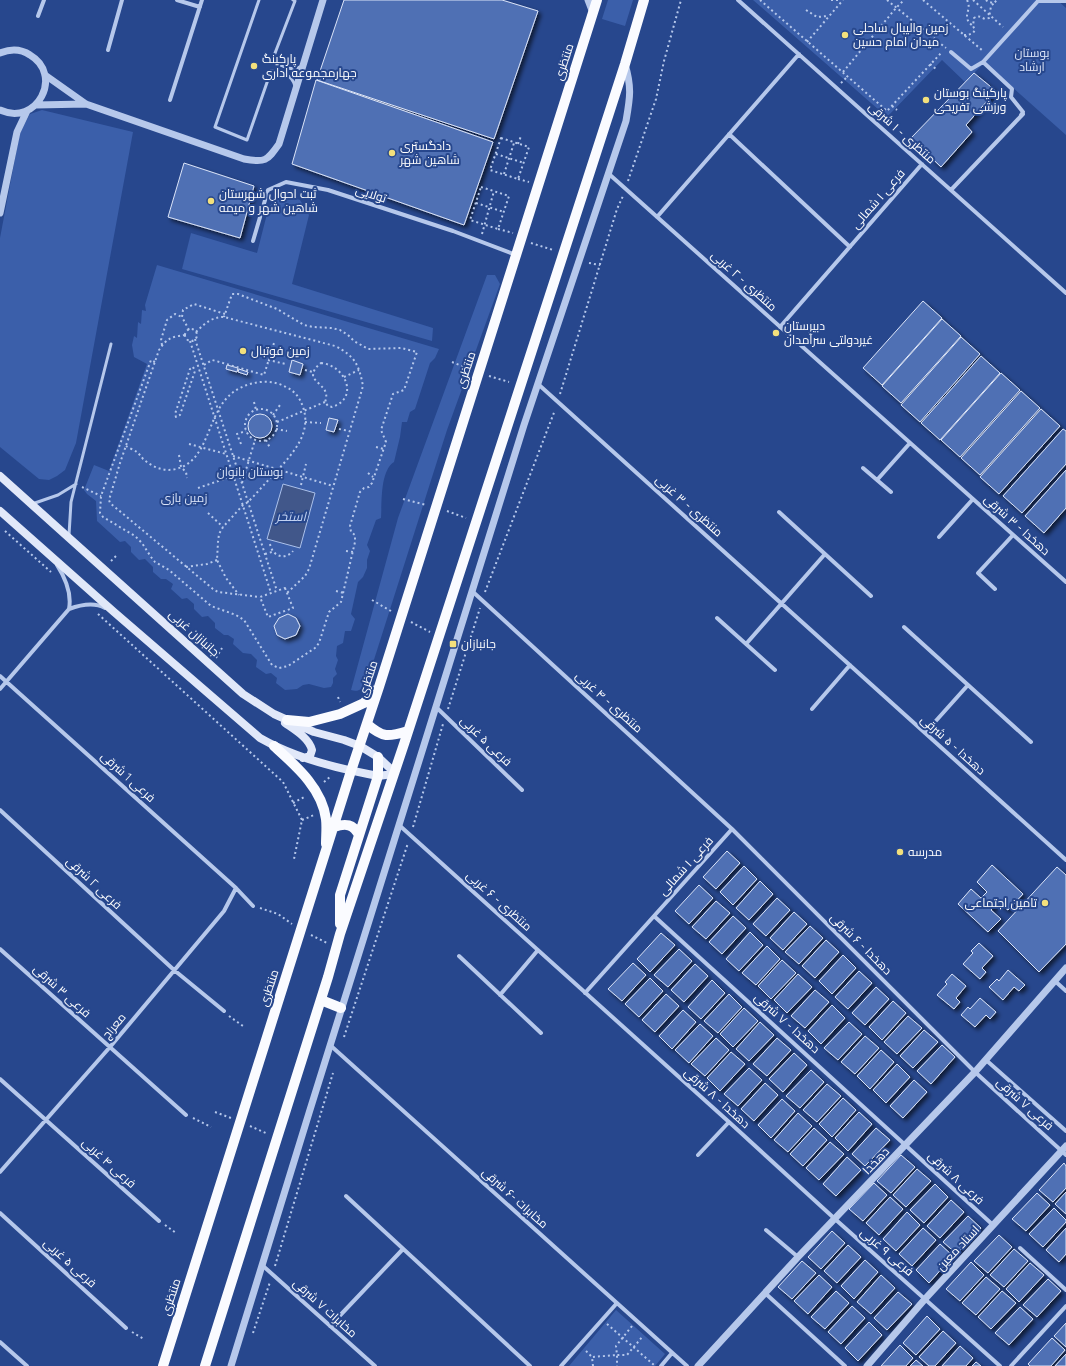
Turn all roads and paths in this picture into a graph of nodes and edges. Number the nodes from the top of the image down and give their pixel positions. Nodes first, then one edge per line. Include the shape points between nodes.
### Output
1 (44, 0) edge
2 (122, 0) edge
3 (177, 0) edge
4 (202, 0) edge
5 (259, 0) edge
6 (293, 0) edge
7 (323, 0) edge
8 (588, 0) edge
9 (598, 0) edge
10 (644, 0) edge
11 (681, 0) edge
12 (738, 0) edge
13 (760, 0) edge
14 (831, 0) edge
15 (842, 0) edge
16 (887, 0) edge
17 (904, 0) edge
18 (923, 0) edge
19 (967, 0) edge
20 (973, 0) edge
21 (986, 0) edge
22 (996, 0) edge
23 (1038, 1) edge
24 (1066, 1) edge
25 (994, 3) junction
26 (200, 7) junction
27 (896, 8) junction
28 (806, 10) dead end
29 (594, 13) junction
30 (989, 14) junction
31 (38, 16) dead end
32 (829, 16) junction
33 (973, 26) junction
34 (1009, 33) junction
35 (963, 35) junction
36 (807, 42) junction
37 (108, 50) dead end
38 (951, 52) dead end
39 (0, 53) edge
40 (799, 54) junction
41 (988, 56) junction
42 (983, 62) junction
43 (625, 64) junction
44 (930, 64) junction
45 (303, 65) junction
46 (936, 69) dead end
47 (842, 72) junction
48 (45, 75) junction
49 (296, 89) junction
50 (170, 100) dead end
51 (86, 104) junction
52 (36, 105) junction
53 (892, 106) junction
54 (0, 110) edge
55 (896, 110) dead end
56 (27, 111) junction
57 (729, 134) junction
58 (521, 136) dead end
59 (514, 142) junction
60 (518, 144) junction
61 (496, 154) junction
62 (509, 159) junction
63 (524, 164) junction
64 (922, 164) junction
65 (504, 174) junction
66 (609, 174) junction
67 (626, 189) junction
68 (951, 190) junction
69 (494, 191) junction
70 (476, 203) junction
71 (490, 208) junction
72 (504, 212) junction
73 (0, 213) edge
74 (657, 216) junction
75 (484, 224) junction
76 (253, 241) dead end
77 (850, 246) junction
78 (516, 255) junction
79 (1066, 293) edge
80 (225, 315) junction
81 (182, 317) junction
82 (780, 326) junction
83 (189, 330) junction
84 (196, 332) junction
85 (185, 336) junction
86 (196, 339) junction
87 (190, 341) junction
88 (274, 343) dead end
89 (111, 344) dead end
90 (162, 345) junction
91 (268, 360) junction
92 (155, 362) junction
93 (196, 362) junction
94 (452, 362) dead end
95 (286, 364) dead end
96 (204, 365) junction
97 (193, 367) junction
98 (305, 370) dead end
99 (359, 370) junction
100 (313, 372) junction
101 (479, 373) junction
102 (344, 378) junction
103 (537, 383) junction
104 (521, 385) junction
105 (254, 402) dead end
106 (325, 402) junction
107 (558, 402) junction
108 (280, 405) dead end
109 (218, 410) junction
110 (256, 410) junction
111 (304, 411) junction
112 (273, 415) junction
113 (214, 416) junction
114 (277, 422) junction
115 (305, 422) junction
116 (321, 423) dead end
117 (339, 428) dead end
118 (276, 429) junction
119 (246, 431) junction
120 (288, 431) dead end
121 (349, 431) junction
122 (255, 440) junction
123 (266, 440) junction
124 (910, 443) junction
125 (189, 444) dead end
126 (240, 444) dead end
127 (126, 446) junction
128 (202, 447) junction
129 (376, 447) dead end
130 (270, 448) dead end
131 (384, 449) junction
132 (226, 454) junction
133 (178, 455) dead end
134 (233, 456) junction
135 (249, 461) junction
136 (306, 464) dead end
137 (181, 467) junction
138 (863, 468) dead end
139 (278, 470) junction
140 (368, 473) dead end
141 (0, 476) edge
142 (233, 476) junction
143 (303, 477) junction
144 (373, 477) junction
145 (186, 478) dead end
146 (877, 480) junction
147 (242, 483) junction
148 (76, 484) junction
149 (301, 485) dead end
150 (333, 486) junction
151 (198, 488) dead end
152 (891, 492) dead end
153 (101, 496) junction
154 (403, 499) dead end
155 (973, 499) junction
156 (248, 502) junction
157 (32, 504) junction
158 (243, 505) junction
159 (436, 507) junction
160 (0, 511) edge
161 (779, 512) dead end
162 (208, 513) dead end
163 (476, 522) junction
164 (0, 526) edge
165 (492, 526) junction
166 (223, 527) junction
167 (509, 530) junction
168 (1013, 535) junction
169 (69, 537) junction
170 (939, 537) dead end
171 (270, 544) dead end
172 (293, 551) dead end
173 (346, 551) dead end
174 (272, 552) junction
175 (354, 552) junction
176 (49, 554) junction
177 (265, 554) junction
178 (825, 554) junction
179 (217, 560) junction
180 (186, 567) junction
181 (55, 576) dead end
182 (1066, 582) edge
183 (995, 589) dead end
184 (277, 591) junction
185 (336, 591) dead end
186 (472, 591) junction
187 (344, 592) junction
188 (271, 593) junction
189 (287, 593) junction
190 (239, 595) junction
191 (871, 596) dead end
192 (260, 597) junction
193 (372, 600) dead end
194 (482, 600) junction
195 (782, 603) junction
196 (69, 609) junction
197 (114, 612) junction
198 (97, 614) dead end
199 (402, 616) junction
200 (717, 618) dead end
201 (904, 627) dead end
202 (439, 636) junction
203 (455, 644) junction
204 (746, 644) junction
205 (827, 644) joint
206 (466, 651) junction
207 (850, 665) junction
208 (775, 670) dead end
209 (0, 676) edge
210 (7, 682) junction
211 (968, 685) junction
212 (379, 687) junction
213 (0, 689) edge
214 (436, 707) junction
215 (812, 708) dead end
216 (274, 714) junction
217 (446, 717) junction
218 (287, 720) junction
219 (366, 724) junction
220 (408, 731) junction
221 (925, 733) junction
222 (1031, 742) dead end
223 (274, 746) junction
224 (360, 746) junction
225 (303, 758) junction
226 (378, 758) junction
227 (351, 771) junction
228 (394, 773) junction
229 (378, 776) junction
230 (522, 790) dead end
231 (0, 810) edge
232 (399, 825) junction
233 (334, 827) junction
234 (732, 829) junction
235 (359, 835) junction
236 (411, 835) junction
237 (326, 853) junction
238 (294, 859) dead end
239 (1066, 860) edge
240 (236, 888) junction
241 (253, 906) dead end
242 (654, 916) junction
243 (340, 934) junction
244 (0, 949) edge
245 (538, 950) junction
246 (459, 956) dead end
247 (1066, 968) edge
248 (174, 970) junction
249 (1055, 981) junction
250 (1066, 991) edge
251 (586, 993) junction
252 (500, 995) junction
253 (321, 1000) junction
254 (341, 1008) junction
255 (224, 1012) joint
256 (243, 1026) dead end
257 (541, 1033) dead end
258 (330, 1045) junction
259 (110, 1047) junction
260 (339, 1053) junction
261 (986, 1060) junction
262 (975, 1072) junction
263 (0, 1079) edge
264 (215, 1112) dead end
265 (186, 1115) joint
266 (46, 1121) junction
267 (240, 1122) junction
268 (729, 1122) junction
269 (210, 1127) dead end
270 (1066, 1131) edge
271 (277, 1138) junction
272 (906, 1145) junction
273 (298, 1146) junction
274 (310, 1150) junction
275 (1064, 1151) edge
276 (698, 1155) dead end
277 (0, 1172) edge
278 (346, 1196) dead end
279 (0, 1213) edge
280 (835, 1219) junction
281 (159, 1221) joint
282 (993, 1225) junction
283 (766, 1230) dead end
284 (176, 1233) dead end
285 (1020, 1248) dead end
286 (403, 1249) junction
287 (798, 1257) junction
288 (262, 1265) junction
289 (273, 1274) junction
290 (1066, 1290) edge
291 (765, 1293) junction
292 (925, 1299) junction
293 (617, 1303) junction
294 (1066, 1306) edge
295 (602, 1320) junction
296 (637, 1321) junction
297 (330, 1326) junction
298 (126, 1328) joint
299 (648, 1331) junction
300 (251, 1338) dead end
301 (622, 1338) junction
302 (144, 1339) dead end
303 (0, 1342) edge
304 (633, 1347) junction
305 (672, 1353) junction
306 (617, 1355) junction
307 (27, 1366) edge
308 (163, 1366) edge
309 (205, 1366) edge
310 (231, 1366) edge
311 (374, 1366) edge
312 (530, 1366) edge
313 (561, 1366) edge
314 (593, 1366) edge
315 (617, 1366) edge
316 (654, 1366) edge
317 (661, 1366) edge
318 (687, 1366) edge
319 (698, 1366) edge
320 (845, 1366) edge
321 (867, 1366) edge
322 (1000, 1366) edge
323 (1011, 1366) edge

1 - 31 street
2 - 37 street
3 - 26 street
4 - 26 street
5 - 49 lane via 215,127 247,140 271,71 287,75 293,80
6 - 45 lane via 295,1 272,61 290,69
7 - 45 street
8 - 29 street
9 - 29 main road, منتظری
10 - 43 main road
11 - 67 path via 656,99
12 - 40 street, منتظری - ۱ شرقی
13 - 36 path
14 - 15 path
15 - 32 path
16 - 27 path
17 - 27 path
18 - 35 path
19 - 33 path via 968,22
20 - 30 path
21 - 25 path
22 - 25 path
23 - 24 street
23 - 34 street
25 - 30 path
26 - 50 street
27 - 44 path via 946,48
27 - 47 path
28 - 32 path via 817,17
29 - 78 main road, منتظری
30 - 33 path via 987,19 977,16 974,18
30 - 34 path
32 - 36 path
33 - 35 path via 973,33
34 - 41 street
35 - 41 path
36 - 47 path
38 - 42 street via 972,70
39 - 48 street via 15,50 26,52 41,65
40 - 57 street
40 - 64 street, منتظری - ۱ شرقی
41 - 42 street
42 - 68 street via 1012,89 1011,97 1022,114
43 - 66 street via 630,80 631,98
43 - 104 main road
44 - 46 path
44 - 53 path
45 - 49 street
47 - 53 path via 887,111
48 - 51 street
48 - 52 street via 46,86
49 - 51 street via 279,144 269,158 258,162
51 - 52 street
52 - 56 street
53 - 55 path
54 - 56 street via 17,113
56 - 73 street via 17,132
57 - 74 street
57 - 77 street
58 - 60 path
59 - 60 path
59 - 61 path via 501,138
59 - 62 path
60 - 63 path via 529,147
61 - 62 path
61 - 65 path via 490,170
62 - 63 path
62 - 65 path
63 - 65 path via 518,179
64 - 68 street, منتظری - ۱ شرقی
64 - 77 street, فرعی ۱ شمالی
66 - 67 street, منتظری - ۲ غربی
66 - 103 street
67 - 74 street, منتظری - ۲ غربی
67 - 107 path via 617,209
68 - 79 street, منتظری - ۱ شرقی
69 - 70 path via 481,187
69 - 71 path
69 - 72 path via 510,196
70 - 71 path
70 - 75 path via 470,220
71 - 72 path
71 - 75 path
72 - 75 path via 498,229
74 - 82 street, منتظری - ۲ غربی
76 - 78 street, تولایی via 268,190 286,182 328,190 454,231
77 - 82 street, فرعی ۱ شمالی
78 - 101 main road, منتظری
80 - 81 path via 194,304 183,310
80 - 84 path via 208,321
80 - 99 path via 335,346 354,359
80 - 131 path via 232,294 238,294 277,310 304,325 340,330 368,349 401,348 417,352 404,390 393,394 380,430 386,442
81 - 83 path
81 - 90 path via 175,314 167,320
82 - 124 street, منتظری - ۲ غربی
83 - 84 path via 193,329
83 - 85 path
84 - 86 path
85 - 87 path
85 - 90 path via 175,336
86 - 87 path
86 - 96 path
87 - 93 path
88 - 91 path
89 - 148 lane
90 - 92 path
91 - 95 path
91 - 96 path via 264,375 212,360
92 - 127 path
92 - 153 path via 151,360
93 - 97 path
93 - 113 path
94 - 101 path
96 - 109 path
97 - 97 path via 190,369 176,417 180,415 195,371
98 - 100 path
99 - 102 path
99 - 121 path via 363,386
100 - 102 path via 321,363 334,366
100 - 106 path via 313,377 326,392
101 - 104 path
101 - 159 main road, منتظری
102 - 106 path via 347,385 342,402 332,407
103 - 107 street, منتظری - ۳ غربی
103 - 165 street
104 - 163 main road
105 - 110 path
106 - 111 path
107 - 167 path
107 - 195 street, منتظری - ۳ غربی
108 - 112 path
109 - 111 path via 236,390 261,381 279,383 295,392
109 - 113 path
109 - 134 path
110 - 112 path via 266,410
110 - 119 path via 246,421
111 - 114 path
111 - 115 path
112 - 114 path
113 - 128 path
113 - 132 path
114 - 118 path
115 - 116 path
115 - 139 path via 301,440
117 - 121 path
118 - 120 path
118 - 123 path via 273,437
119 - 122 path
119 - 126 path via 237,434
121 - 150 path
122 - 123 path
122 - 135 path
123 - 130 path
124 - 146 street
124 - 155 street, منتظری - ۲ غربی
125 - 128 path
127 - 137 path via 137,452 144,460 164,470
127 - 180 path via 110,504
128 - 132 path
128 - 137 path
129 - 131 path
131 - 144 path
132 - 142 path
133 - 137 path
134 - 135 path
134 - 147 path
135 - 139 path
135 - 147 path
136 - 143 path
137 - 145 path via 186,472
138 - 146 street
139 - 143 path
139 - 156 path
140 - 144 path
141 - 157 main road, جانبازان غربی
142 - 151 path
142 - 158 path
143 - 149 path
143 - 150 path
144 - 175 path via 369,487 360,492 350,526 351,532 355,535
146 - 152 street
147 - 156 path
148 - 153 path
148 - 157 lane via 58,495
148 - 169 lane via 71,502
150 - 189 path via 309,569
153 - 187 path via 100,513 103,517 135,536 155,562 169,570 211,606 244,620 272,665 279,668 288,666 315,648 329,612 341,602
154 - 159 path
155 - 168 street, دهخدا - ۳ شرقی
155 - 170 street
156 - 158 path
156 - 177 path
157 - 169 main road, جانبازان غربی
158 - 166 path
158 - 188 path
159 - 163 path
159 - 199 main road, منتظری
160 - 176 main road
161 - 178 street
162 - 166 path
163 - 202 main road
164 - 181 path
165 - 167 path
165 - 186 street
166 - 179 path via 219,534
167 - 194 path
168 - 182 street, دهخدا - ۳ شرقی
168 - 183 street via 978,573
169 - 216 main road, جانبازان غربی via 243,694
171 - 174 path
172 - 174 path via 283,557
173 - 175 path
174 - 177 path
175 - 187 path
176 - 196 street via 67,581 71,601
176 - 197 main road
177 - 184 path
178 - 191 street
178 - 195 street
179 - 180 path
179 - 190 path
180 - 190 path via 218,592
184 - 188 path
184 - 189 path via 285,588
185 - 187 path
186 - 194 street, منتظری - ۴ غربی
186 - 203 street
188 - 192 path
189 - 192 path via 292,608 268,618
190 - 192 path
193 - 199 path
194 - 206 path
194 - 234 street, منتظری - ۴ غربی
195 - 204 street
195 - 205 street, منتظری - ۳ غربی
196 - 197 street via 91,605
196 - 210 street
197 - 223 main road via 260,738
198 - 238 path via 282,782 302,820
199 - 202 path
199 - 212 main road, منتظری
200 - 204 street
201 - 211 street
202 - 220 main road
203 - 206 path
203 - 214 street
204 - 208 street
205 - 207 street, دهخدا - ۵ شرقی
206 - 217 path
207 - 215 street
207 - 221 street, دهخدا - ۵ شرقی
209 - 210 street, فرعی 1 شرقی
210 - 213 street
210 - 240 street, فرعی 1 شرقی
211 - 221 street
211 - 222 street
212 - 218 main road via 364,703 340,714 309,722
212 - 219 main road, منتظری
214 - 217 street, فرعی ۵ غربی
214 - 232 street
216 - 218 main road, جانبازان غربی
216 - 225 main road via 311,744 310,756
217 - 230 street, فرعی ۵ غربی
217 - 236 path
218 - 224 main road, جانبازان غربی via 314,732
219 - 220 main road via 376,732 391,736
219 - 224 main road, منتظری
220 - 228 main road
221 - 239 street, دهخدا - ۵ شرقی
223 - 225 main road
223 - 237 main road via 301,772 322,803 326,819
224 - 226 main road, جانبازان غربی
224 - 227 main road, منتظری
225 - 227 main road
226 - 228 main road, جانبازان غربی
226 - 229 main road
227 - 229 main road
227 - 233 main road, منتظری
228 - 229 main road
228 - 243 main road
229 - 235 main road
231 - 248 street, فرعی ۲ شرقی
232 - 236 street, منتظری - ۶ غربی
232 - 254 street
233 - 235 main road via 343,824 350,826 355,828
233 - 237 main road, منتظری
234 - 242 street, فرعی ۱ شمالی
234 - 262 street, دهخدا - ۶ شرقی
235 - 243 main road via 340,895
236 - 245 street, منتظری - ۶ غربی
236 - 260 path
237 - 267 main road, منتظری
240 - 241 street, فرعی 1 شرقی
240 - 248 street, معراج via 224,911
242 - 251 street, فرعی ۱ شمالی
242 - 272 street, دهخدا - ۷ شرقی
243 - 253 main road
244 - 259 street, فرعی ۳ شرقی
245 - 251 street, منتظری - ۶ غربی
245 - 252 street
246 - 252 street
247 - 249 street, دهخدا
248 - 255 street, فرعی ۲ شرقی
248 - 259 street, معراج
249 - 250 street
249 - 261 street, دهخدا
251 - 268 street, دهخدا - ۸ شرقی
252 - 257 street
253 - 254 main road
253 - 271 main road
254 - 258 street
255 - 256 path
258 - 260 street, مخابرات -۶ شرقی
258 - 273 street
259 - 265 street, فرعی ۳ شرقی
259 - 266 street, معراج
260 - 274 path
260 - 293 street, مخابرات -۶ شرقی
261 - 262 street, دهخدا
261 - 270 street
262 - 272 street, دهخدا
262 - 275 street, فرعی ۷ شرقی
263 - 266 street, فرعی ۴ غربی
264 - 267 path
265 - 269 path
266 - 277 street, معراج
266 - 281 street, فرعی ۴ غربی
267 - 271 path
267 - 308 main road, منتظری
268 - 276 street
268 - 280 street, دهخدا - ۸ شرقی
271 - 309 main road
272 - 280 street, دهخدا
272 - 282 street, فرعی ۸ شرقی
273 - 274 path
273 - 288 street
274 - 289 path
275 - 282 street, استاد معین
278 - 286 street
279 - 298 street, فرعی ۵ غربی
280 - 287 street, دهخدا
280 - 292 street, فرعی ۹ غربی
281 - 284 path
282 - 292 street, استاد معین
283 - 287 street
285 - 290 street
286 - 297 street
286 - 312 street
287 - 291 street, دهخدا
288 - 289 street, مخابرات ۷ شرقی
288 - 310 street
289 - 297 street, مخابرات ۷ شرقی
289 - 300 path
291 - 319 street, دهخدا
291 - 320 street
292 - 321 street, استاد معین
292 - 322 street, فرعی ۹ غربی
293 - 295 street
293 - 296 street, مخابرات -۶ شرقی
294 - 323 street
295 - 301 path
295 - 313 street
296 - 299 street, مخابرات -۶ شرقی
296 - 301 path
297 - 311 street, مخابرات ۷ شرقی
298 - 302 path
299 - 304 path
299 - 305 street, مخابرات -۶ شرقی
301 - 304 path
301 - 306 path via 616,1346
303 - 307 street
304 - 306 path via 627,1355
304 - 316 path
305 - 317 street
305 - 318 street, مخابرات -۶ شرقی
306 - 314 path via 592,1357
306 - 315 path

